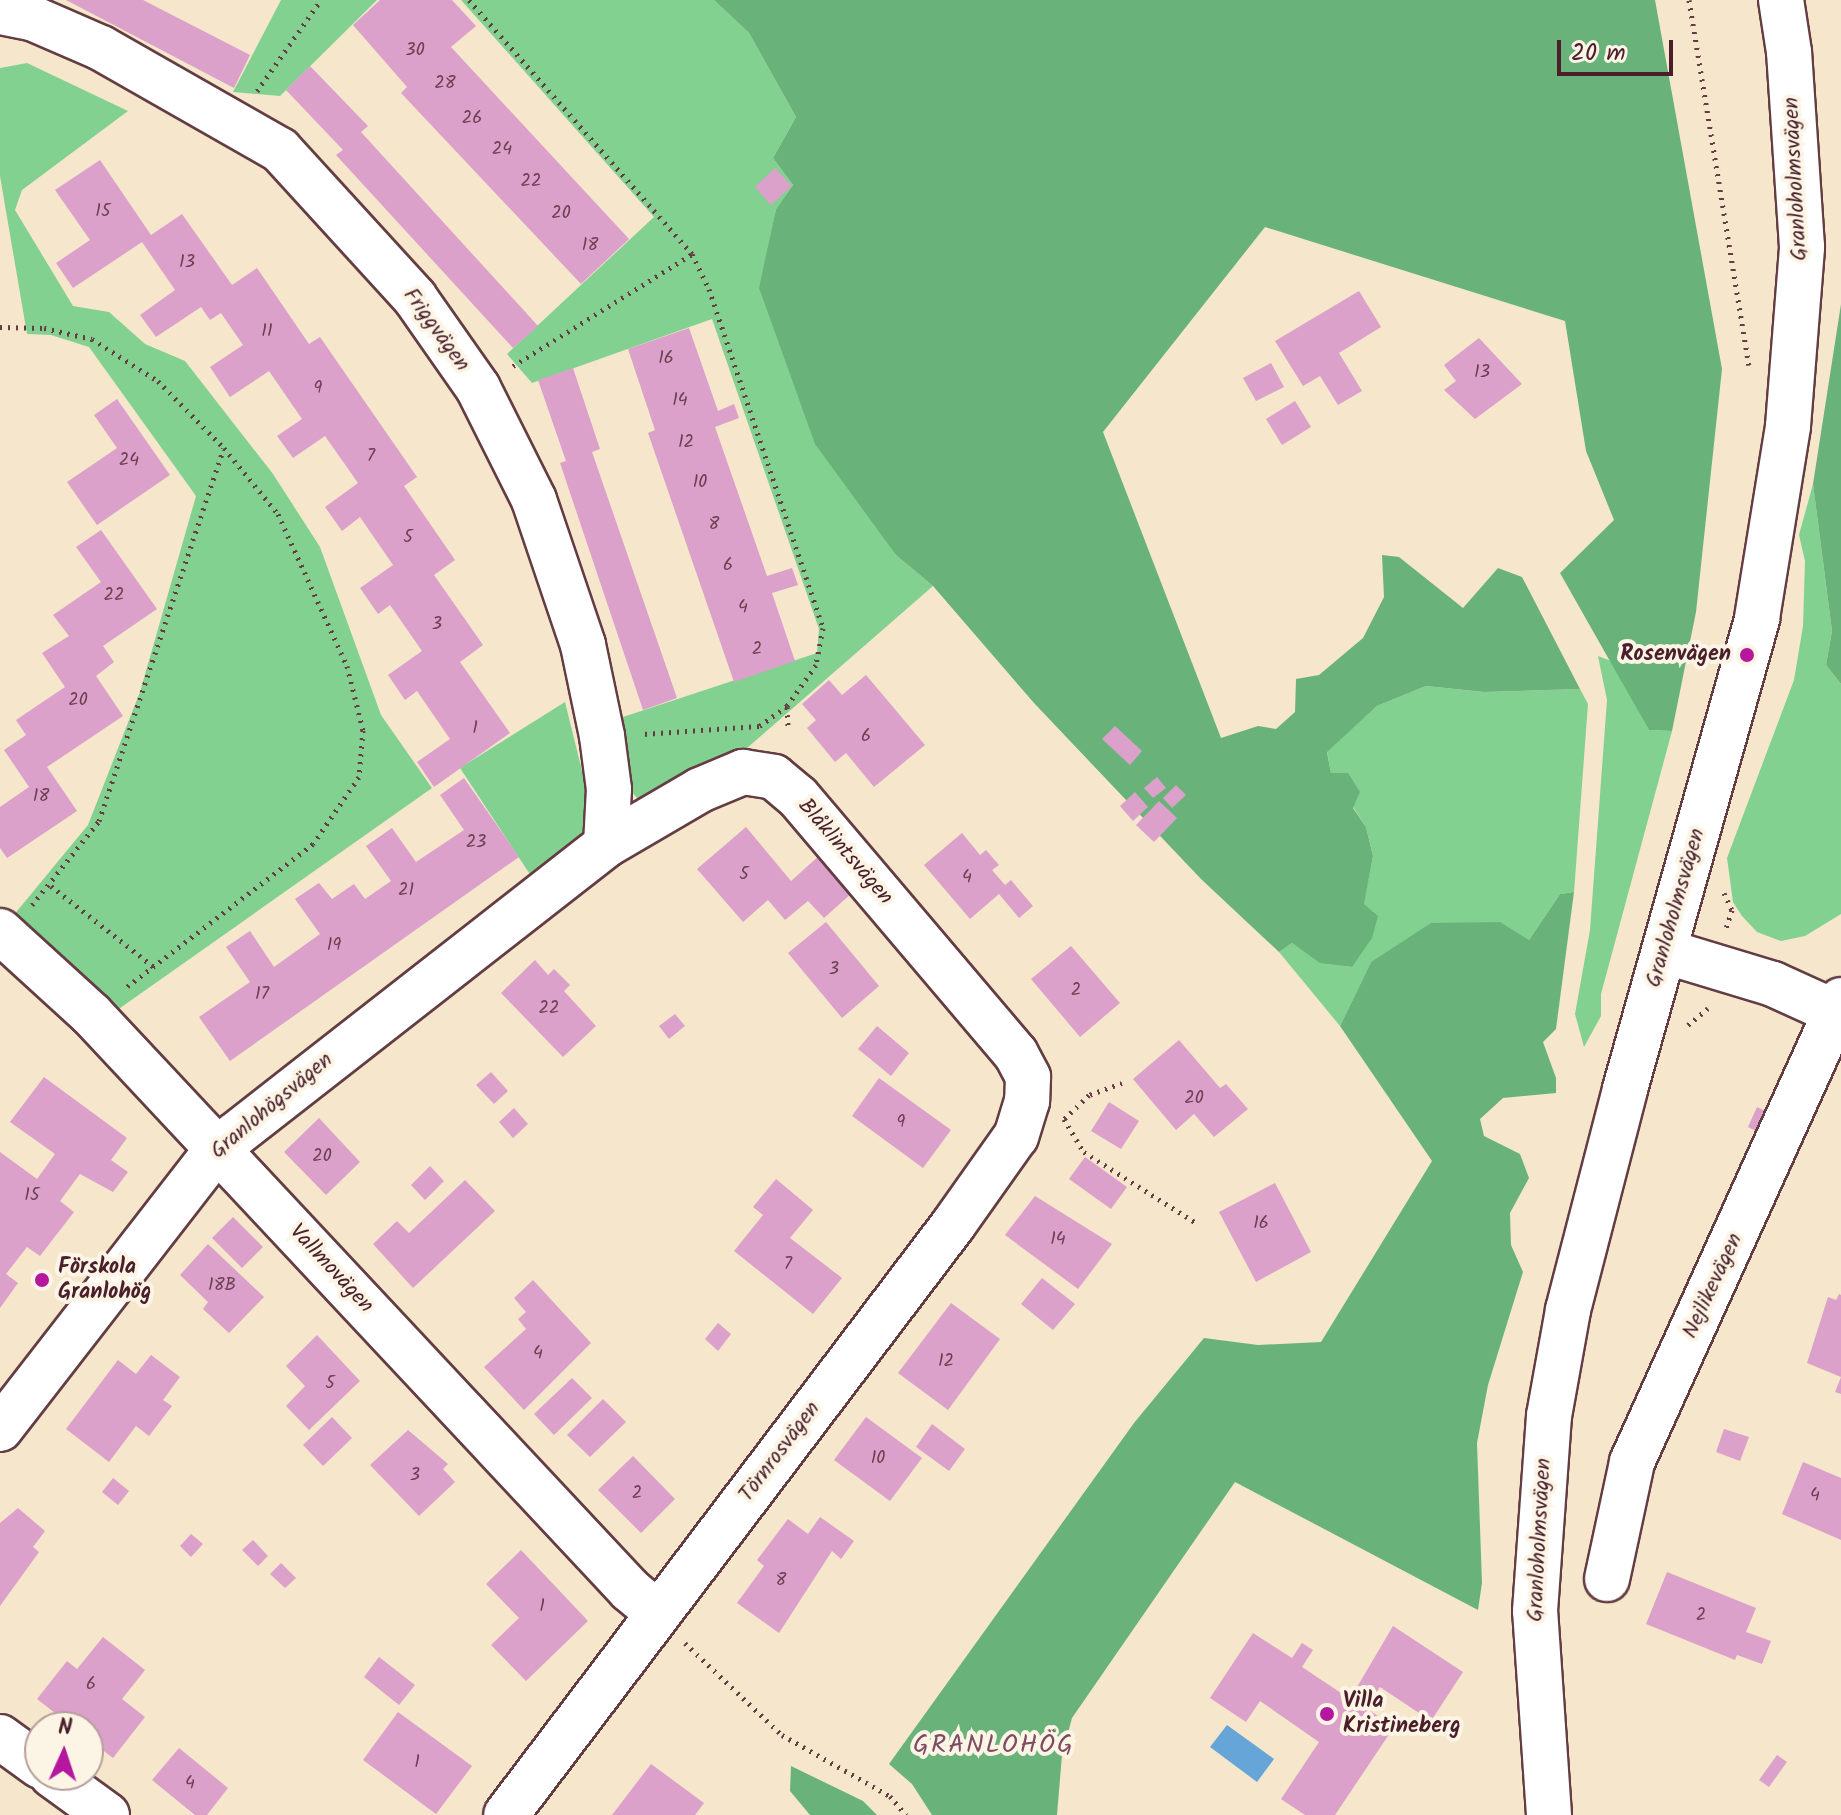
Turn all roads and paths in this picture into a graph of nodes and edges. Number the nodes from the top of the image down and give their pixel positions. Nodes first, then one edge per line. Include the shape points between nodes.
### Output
1 (321, 0) edge
2 (469, 0) edge
3 (1781, 0) edge
4 (0, 12) edge
5 (236, 121) junction
6 (692, 254) junction
7 (0, 327) edge
8 (478, 388) junction
9 (224, 448) junction
10 (787, 706) junction
11 (788, 726) dead end
12 (602, 736) junction
13 (606, 845) junction
14 (1720, 883) dead end
15 (51, 886) junction
16 (1, 932) edge
17 (1664, 951) junction
18 (1718, 966) junction
19 (154, 967) junction
20 (1839, 1009) edge
21 (91, 1014) junction
22 (1683, 1029) dead end
23 (1028, 1077) joint
24 (1122, 1083) dead end
25 (217, 1149) junction
26 (1198, 1224) dead end
27 (0, 1429) edge
28 (1607, 1579) dead end
29 (657, 1613) junction
30 (0, 1737) edge
31 (24, 1754) edge
32 (74, 1791) edge
33 (107, 1815) edge
34 (506, 1815) edge
35 (906, 1815) edge
36 (1549, 1815) edge

1 - 5 path
2 - 6 path
3 - 17 street, Granloholmsvägen via 1802,247 1788,426 1757,618
4 - 5 street, Friggvägen via 32,18 101,48
5 - 8 street, Friggvägen via 280,150 340,211 415,298
6 - 8 path
6 - 10 path via 709,289 823,628 816,665
7 - 9 path via 44,328 92,339 158,381
8 - 12 street, Friggvägen via 534,500 583,645
9 - 15 path via 99,821
9 - 19 path via 278,514 347,666 363,730 359,777 313,844
10 - 11 path
10 - 12 path via 759,726
12 - 13 street, Friggvägen via 609,789
13 - 23 street, Blåklintsvägen via 700,790 743,772 774,777 798,797 940,963 1016,1054
13 - 25 street, Granlohögsvägen
14 - 18 path via 1732,910
15 - 16 path
15 - 19 path
16 - 21 street, Vallmovägen
17 - 18 street
17 - 36 street, Granloholmsvägen via 1568,1310 1547,1431 1535,1611
18 - 20 street
18 - 22 path via 1707,1011
19 - 21 path
20 - 28 street, Nejlikevägen via 1632,1462
21 - 25 street, Vallmovägen
23 - 29 street, Törnrosvägen via 1027,1101 1007,1149
24 - 26 path via 1089,1095 1064,1119 1084,1152
25 - 27 street, Granlohögsvägen
25 - 29 street, Vallmovägen
29 - 34 street, Törnrosvägen
29 - 35 path via 734,1695 782,1735 890,1796
30 - 31 street
32 - 33 street

